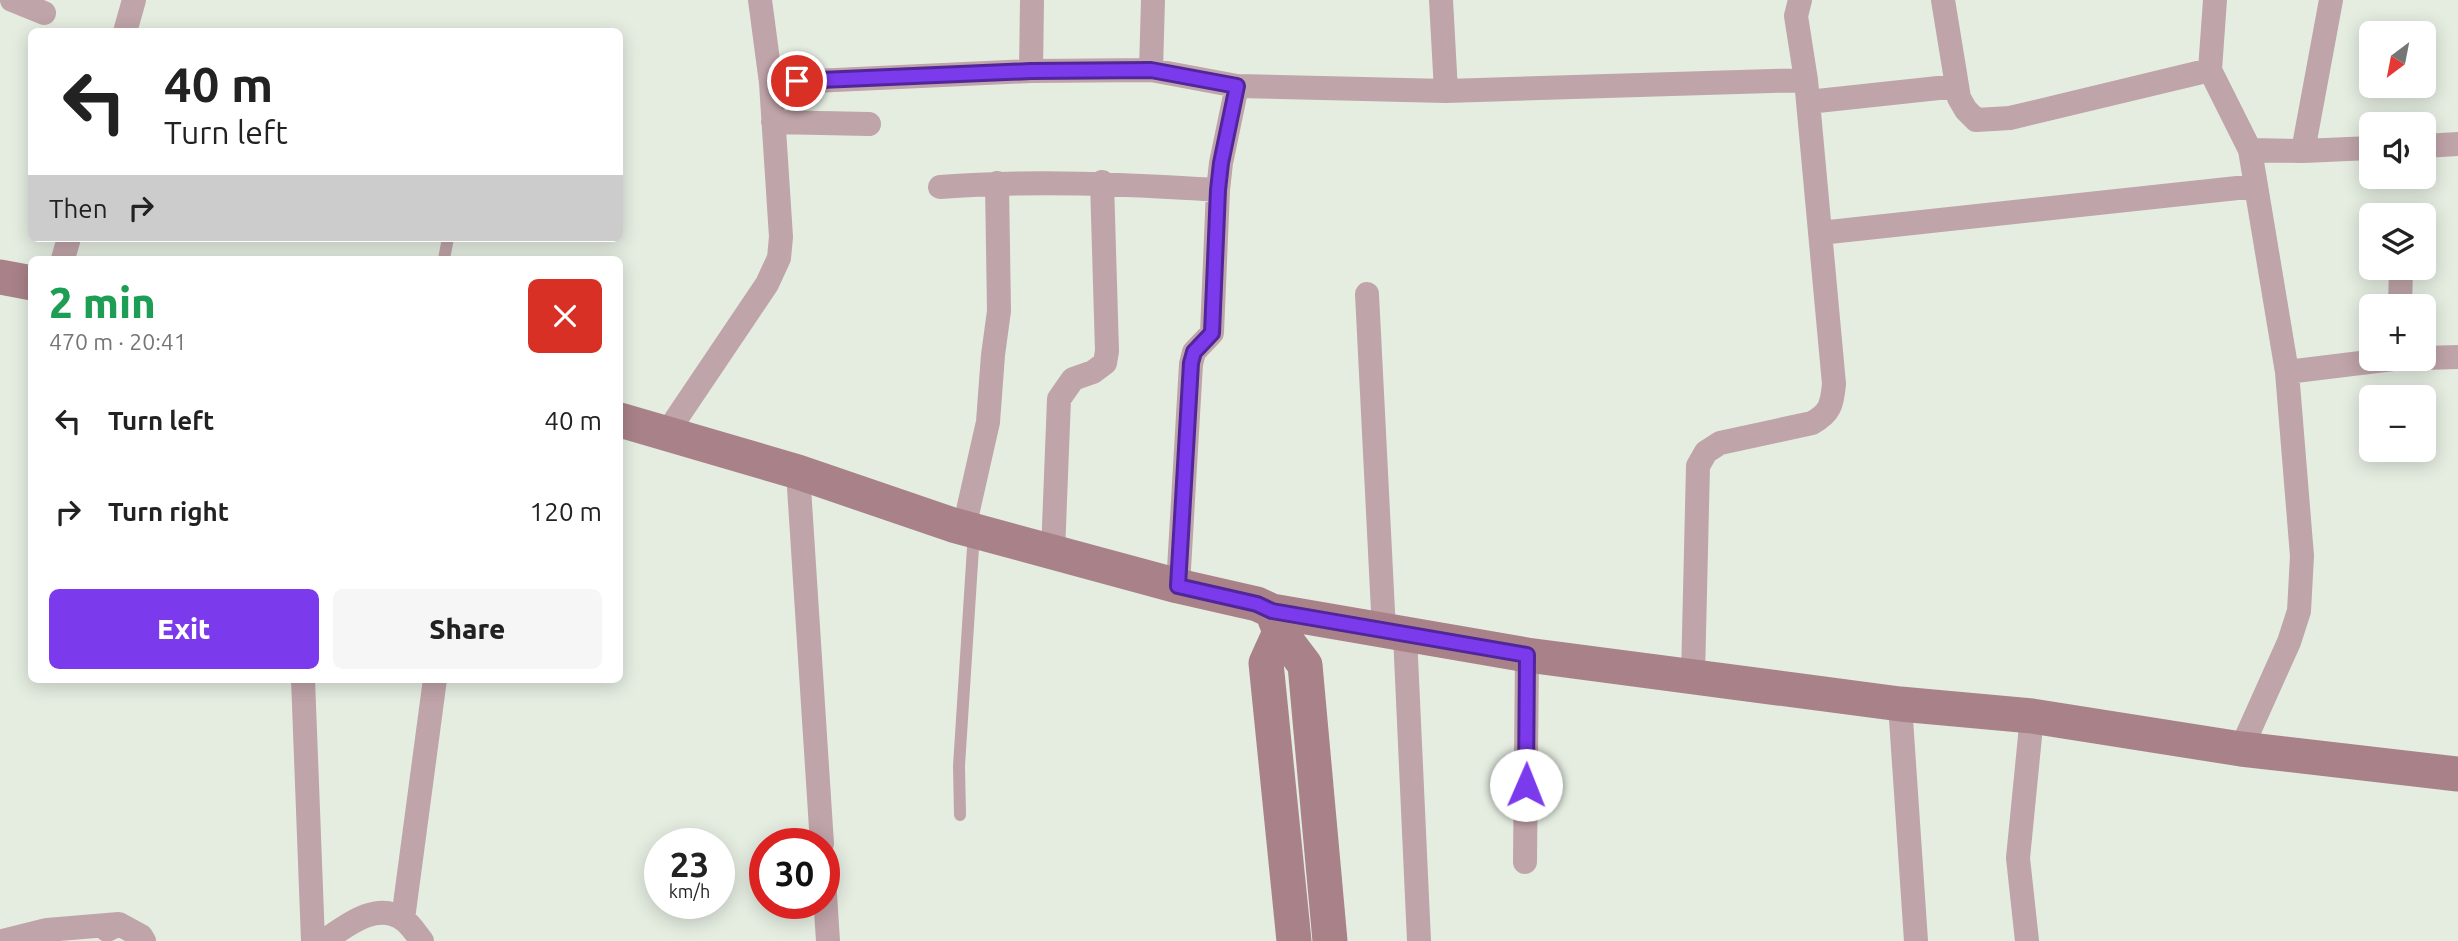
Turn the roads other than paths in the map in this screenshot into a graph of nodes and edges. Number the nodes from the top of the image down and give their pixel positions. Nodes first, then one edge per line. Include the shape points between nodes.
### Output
1 (12, 0) edge
2 (134, 0) edge
3 (760, 0) edge
4 (1032, 0) edge
5 (1153, 0) edge
6 (1441, 0) edge
7 (1800, 0) edge
8 (1943, 0) edge
9 (2215, 0) edge
10 (2331, 0) edge
11 (44, 13) dead end
12 (126, 28) edge
13 (1151, 70) junction
14 (2210, 70) junction
15 (1031, 71) junction
16 (771, 83) junction
17 (1237, 86) junction
18 (1957, 86) junction
19 (1446, 91) junction
20 (1807, 91) junction
21 (773, 122) junction
22 (869, 124) dead end
23 (2458, 144) edge
24 (2436, 145) edge
25 (2359, 149) edge
26 (2250, 150) junction
27 (2302, 151) junction
28 (1102, 182) junction
29 (997, 183) junction
30 (940, 187) dead end
31 (2256, 187) junction
32 (1218, 190) junction
33 (1820, 233) junction
34 (0, 276) edge
35 (28, 282) edge
36 (1367, 294) dead end
37 (2458, 357) edge
38 (2436, 358) edge
39 (2359, 363) edge
40 (2287, 372) junction
41 (623, 421) edge
42 (666, 434) junction
43 (799, 472) junction
44 (969, 530) junction
45 (1053, 552) junction
46 (1178, 586) junction
47 (1276, 621) junction
48 (1395, 633) junction
49 (1527, 655) junction
50 (1693, 677) junction
51 (303, 683) edge
52 (434, 683) edge
53 (1900, 704) junction
54 (2032, 716) junction
55 (2241, 749) junction
56 (2458, 774) edge
57 (960, 814) dead end
58 (821, 828) edge
59 (1525, 862) dead end
60 (403, 919) junction
61 (827, 919) edge
62 (119, 924) junction
63 (3, 941) edge
64 (82, 941) edge
65 (144, 941) edge
66 (313, 941) edge
67 (324, 941) edge
68 (422, 941) edge
69 (828, 941) edge
70 (1294, 941) edge
71 (1330, 941) edge
72 (1419, 941) edge
73 (1916, 941) edge
74 (2027, 941) edge

1 - 11 street
2 - 12 street
3 - 16 street
4 - 15 street
5 - 13 street
6 - 19 street
7 - 20 street via 1796,16
8 - 18 street
9 - 14 street
10 - 27 street
13 - 15 street
13 - 17 street
14 - 18 street via 1995,120 1976,120 1959,98
14 - 26 street
15 - 16 street
16 - 21 street
17 - 19 street
17 - 32 street
18 - 20 street
19 - 20 street
20 - 33 street
21 - 22 street
21 - 42 street via 779,258 767,284
23 - 24 street
25 - 27 street
26 - 27 street
26 - 31 street
28 - 29 street
28 - 32 street
28 - 45 street via 1107,351 1105,363 1073,379 1059,399
29 - 30 street
29 - 44 street via 999,311 988,422
31 - 33 street
31 - 40 street
32 - 46 street via 1212,333 1194,352 1191,363
33 - 50 street via 1834,384 1832,407 1812,423 1720,443 1706,452 1699,466
34 - 35 street
36 - 48 street
37 - 38 street
39 - 40 street
40 - 55 street via 2302,556 2299,611
41 - 42 street
42 - 43 street
43 - 44 street
43 - 58 street
44 - 45 street
44 - 57 lane
45 - 46 street
46 - 47 street via 1257,604
47 - 48 street
47 - 70 street via 1266,663
47 - 71 street via 1305,665
48 - 49 street
48 - 72 street
49 - 50 street
49 - 59 street
50 - 53 street
51 - 66 street
52 - 60 street
53 - 54 street
53 - 73 street
54 - 55 street
54 - 74 street via 2018,858
55 - 56 street
60 - 67 street via 364,915
60 - 68 street
61 - 69 street
62 - 63 street via 47,930
62 - 64 street
62 - 65 street

